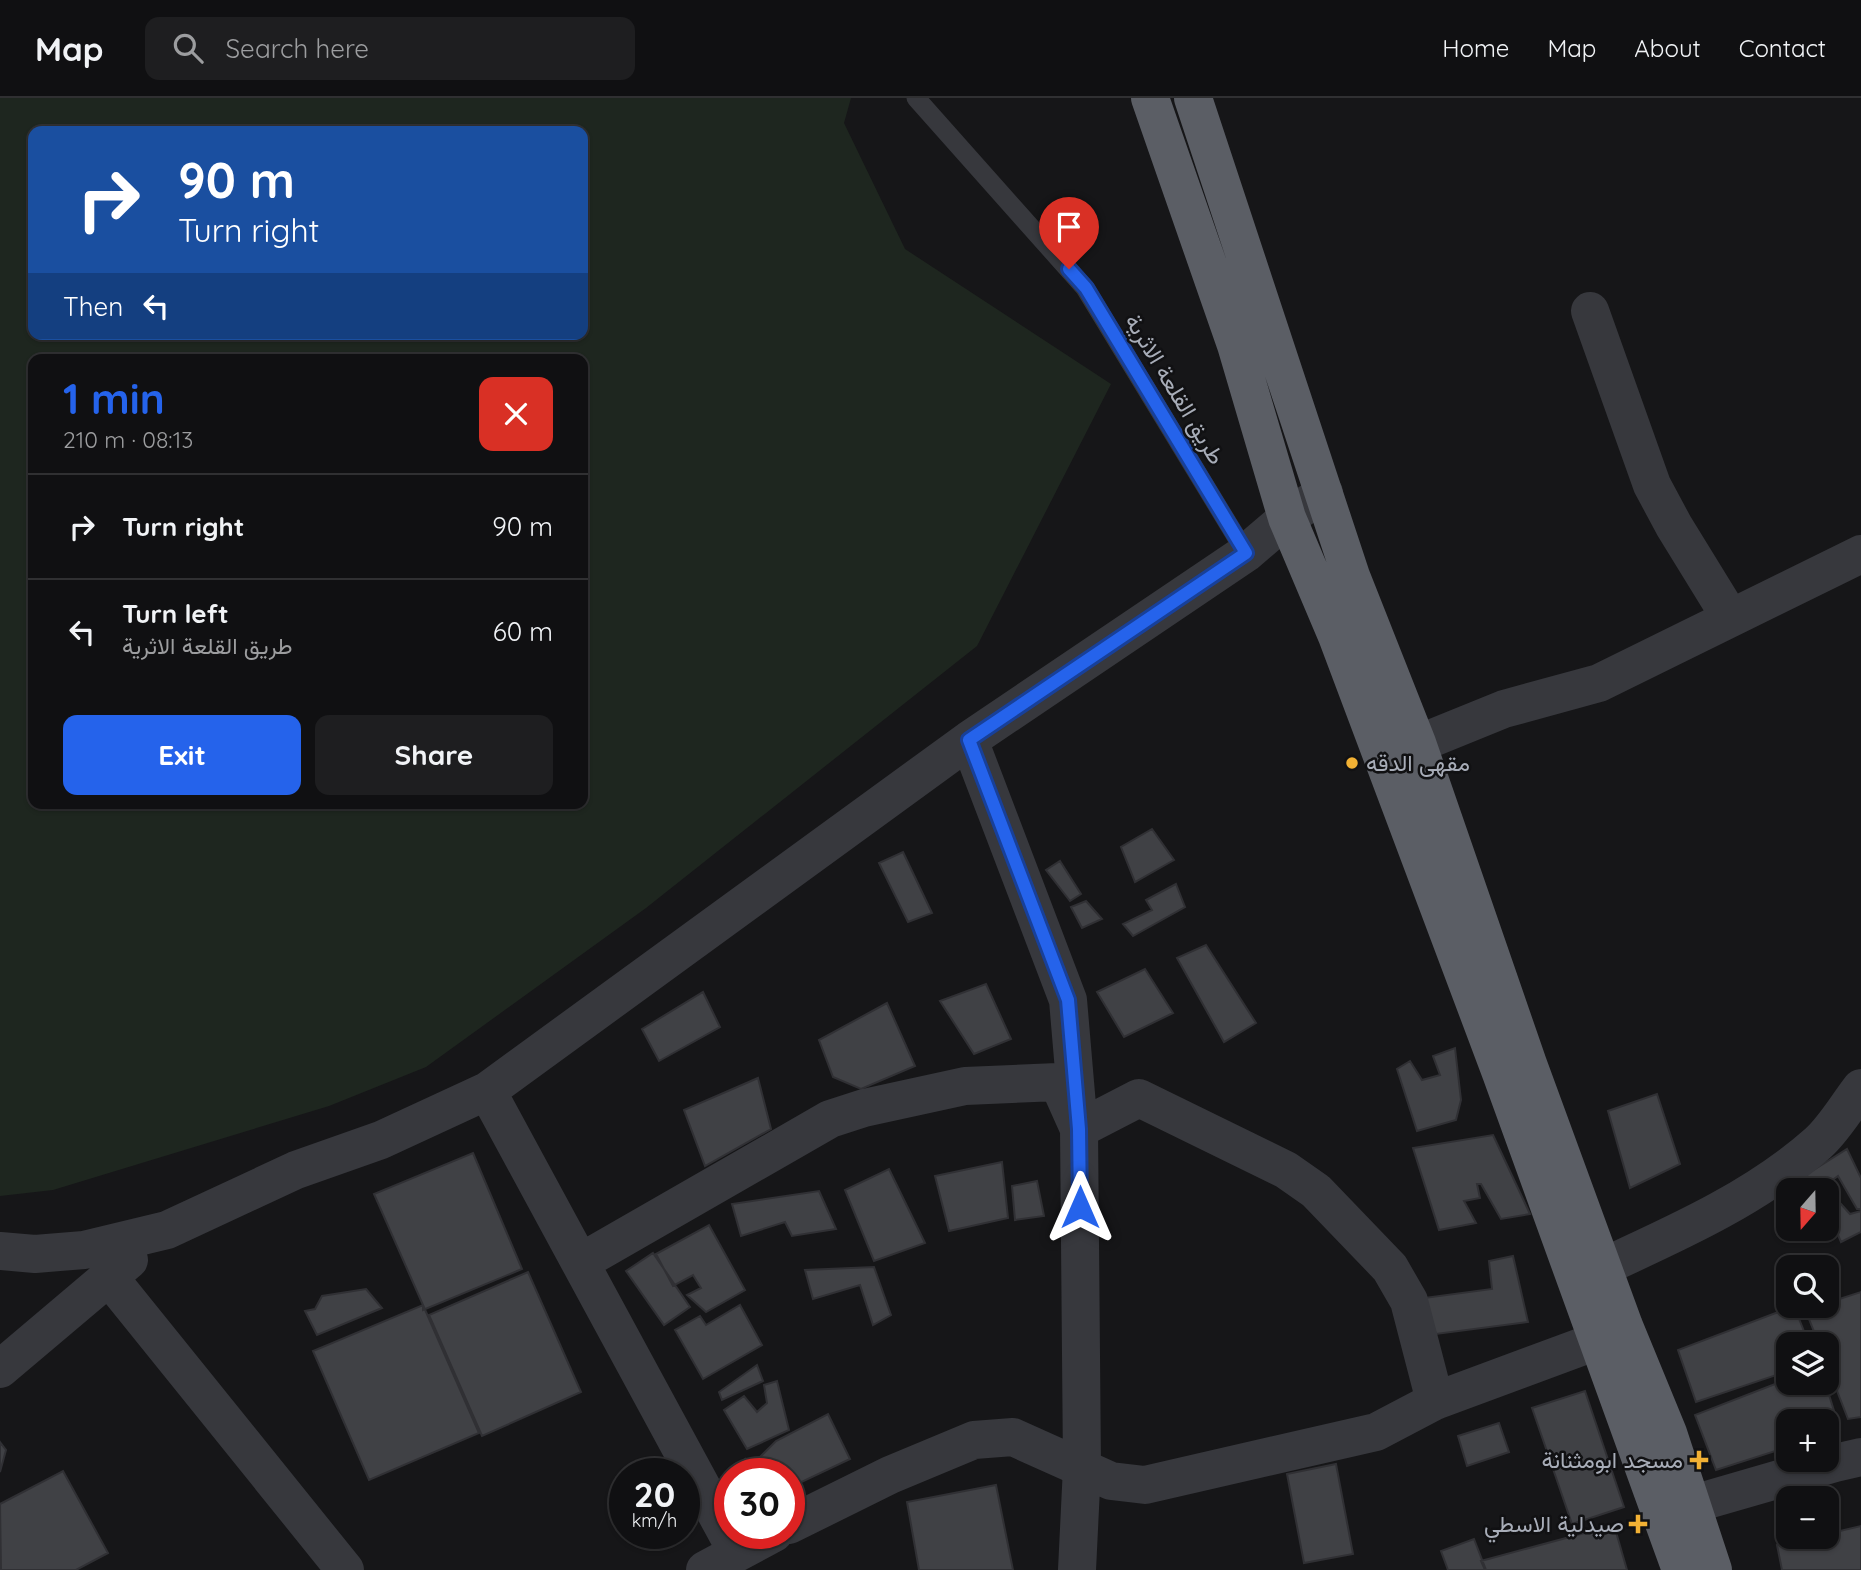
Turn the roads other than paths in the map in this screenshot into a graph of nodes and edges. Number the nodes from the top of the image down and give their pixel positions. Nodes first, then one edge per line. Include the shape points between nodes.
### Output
1 (916, 98) edge
2 (1150, 98) edge
3 (1193, 98) edge
4 (1590, 311) dead end
5 (1324, 493) junction
6 (1287, 517) junction
7 (1246, 553) junction
8 (1861, 554) edge
9 (1730, 617) junction
10 (969, 740) junction
11 (1417, 743) junction
12 (1382, 758) junction
13 (1861, 1088) edge
14 (487, 1091) junction
15 (1079, 1129) junction
16 (166, 1230) junction
17 (0, 1251) edge
18 (580, 1262) junction
19 (1603, 1267) junction
20 (108, 1276) junction
21 (1597, 1341) junction
22 (0, 1370) edge
23 (1434, 1401) junction
24 (1861, 1457) edge
25 (1082, 1468) junction
26 (1677, 1509) junction
27 (805, 1517) edge
28 (744, 1549) edge
29 (721, 1561) edge
30 (345, 1570) edge
31 (1077, 1570) edge
32 (1681, 1570) edge
33 (1713, 1570) edge

1 - 7 lane, طريق القلعة الاثرية via 1086,288
2 - 6 highway via 1236,345
3 - 5 highway
4 - 9 street via 1652,485
5 - 6 street
5 - 11 highway via 1351,576
6 - 7 street
6 - 12 highway
7 - 10 street
8 - 9 street
9 - 11 street via 1599,683 1504,709
10 - 14 street
10 - 15 street via 1068,1000
11 - 12 street
11 - 19 highway
12 - 21 highway
13 - 19 street via 1820,1142 1771,1180
14 - 16 street
14 - 18 street
15 - 18 street via 1058,1082 965,1086 864,1108 830,1119
15 - 23 street via 1139,1098 1286,1170 1316,1191 1390,1269 1409,1301
15 - 25 street
16 - 17 street via 84,1250
16 - 20 street
18 - 29 street
19 - 26 highway via 1668,1433
20 - 22 street
20 - 30 street
21 - 23 street
21 - 26 highway
23 - 25 street via 1376,1432 1145,1485 1111,1480
24 - 26 street
25 - 27 street via 1013,1437 974,1440
25 - 31 street
26 - 32 highway
26 - 33 highway
28 - 29 street

